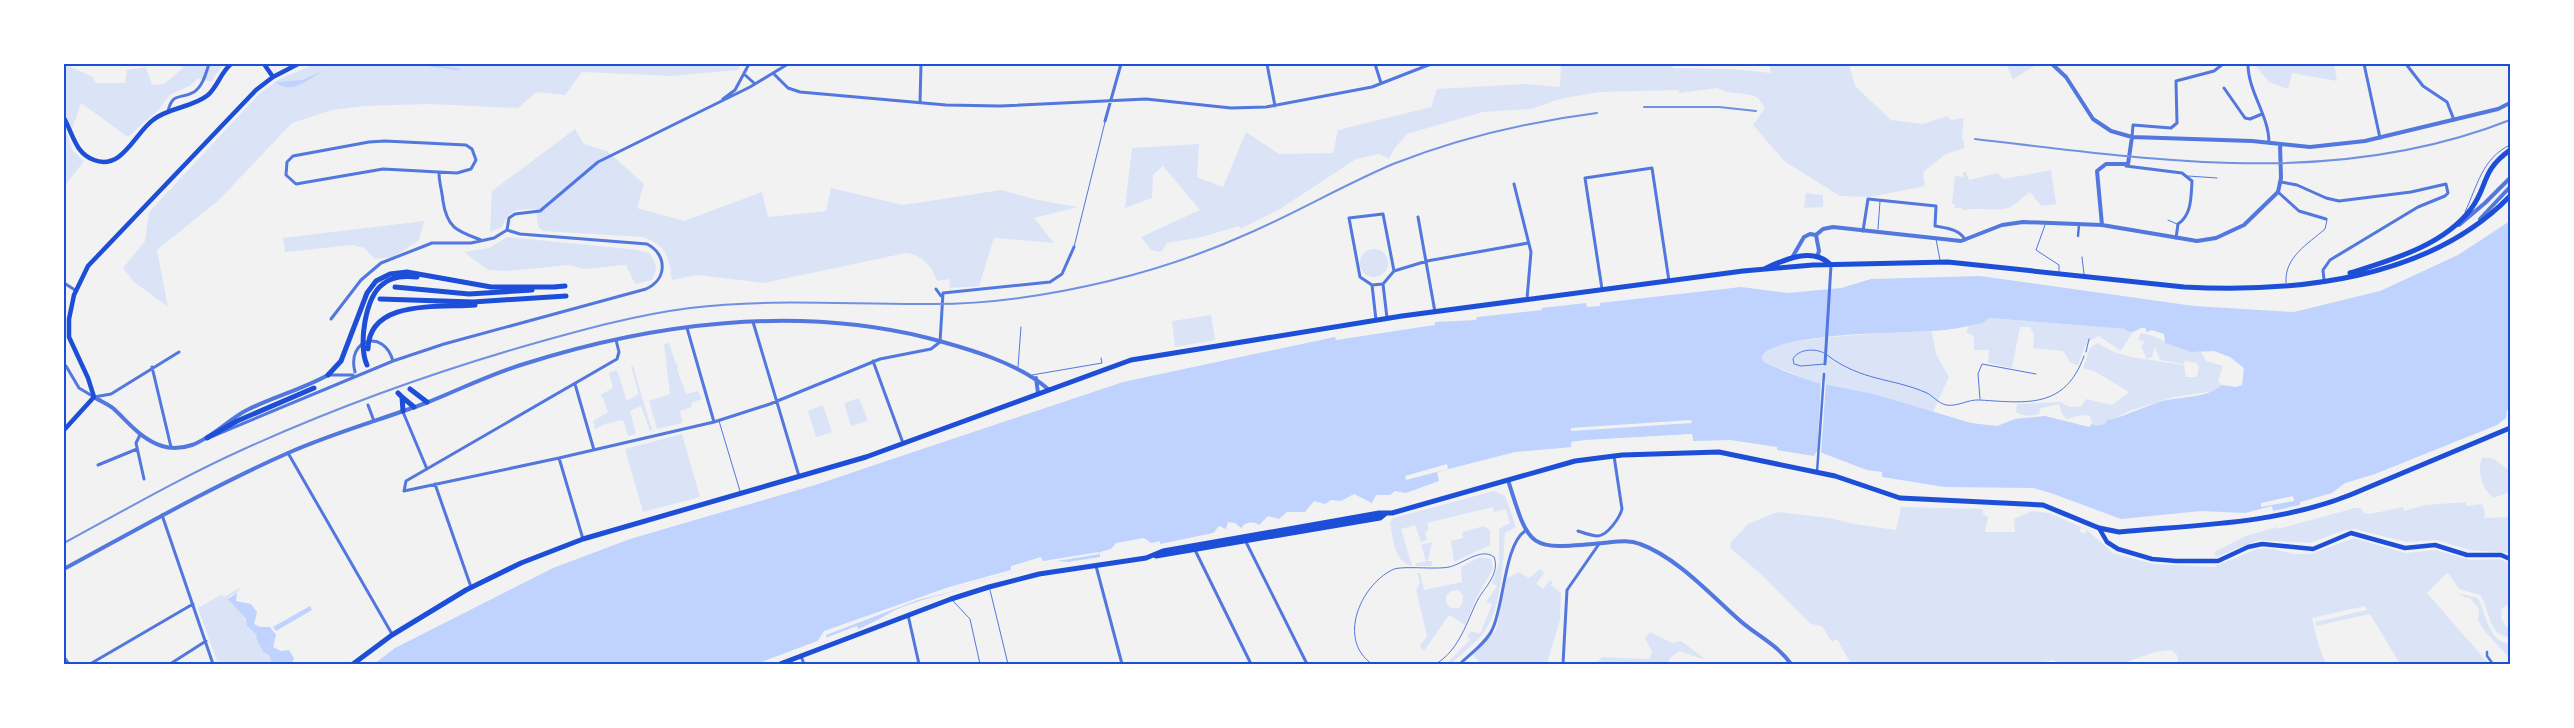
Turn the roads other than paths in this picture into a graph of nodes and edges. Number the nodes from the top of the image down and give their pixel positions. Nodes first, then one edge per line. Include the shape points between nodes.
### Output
1 (209, 64) edge
2 (231, 64) edge
3 (264, 64) edge
4 (298, 64) edge
5 (749, 64) edge
6 (788, 64) edge
7 (921, 64) edge
8 (1121, 64) edge
9 (1267, 64) edge
10 (1375, 64) edge
11 (1431, 64) edge
12 (2052, 64) edge
13 (2223, 64) edge
14 (2248, 64) edge
15 (2364, 64) edge
16 (2406, 64) edge
17 (744, 74) junction
18 (774, 74) junction
19 (273, 77) junction
20 (740, 81) junction
21 (1381, 83) junction
22 (754, 84) junction
23 (2224, 88) dead end
24 (745, 89) junction
25 (722, 99) junction
26 (1111, 102) junction
27 (920, 103) junction
28 (2510, 103) edge
29 (1275, 106) junction
30 (168, 112) junction
31 (2262, 114) junction
32 (64, 118) edge
33 (2454, 120) junction
34 (1105, 121) joint
35 (2132, 137) junction
36 (2380, 138) junction
37 (2269, 143) junction
38 (2280, 144) junction
39 (2510, 145) edge
40 (2510, 150) edge
41 (2127, 165) junction
42 (439, 173) junction
43 (2188, 176) junction
44 (2217, 178) dead end
45 (2510, 178) edge
46 (2281, 180) junction
47 (1514, 184) dead end
48 (2510, 187) edge
49 (2278, 192) junction
50 (2479, 194) junction
51 (2503, 194) junction
52 (2510, 196) edge
53 (1880, 200) junction
54 (2485, 203) junction
55 (1418, 216) dead end
56 (2462, 217) junction
57 (2326, 219) joint
58 (2168, 220) dead end
59 (2045, 223) junction
60 (2079, 224) junction
61 (2178, 224) junction
62 (2476, 224) junction
63 (2102, 225) junction
64 (507, 230) junction
65 (1863, 231) junction
66 (1877, 233) junction
67 (2444, 234) junction
68 (1816, 235) junction
69 (2078, 236) dead end
70 (1936, 238) junction
71 (2176, 239) junction
72 (481, 240) junction
73 (1965, 240) junction
74 (1528, 243) junction
75 (1074, 247) joint
76 (1793, 256) junction
77 (1817, 257) junction
78 (2082, 257) dead end
79 (1427, 261) junction
80 (1940, 262) junction
81 (1831, 265) junction
82 (1813, 266) junction
83 (1794, 267) junction
84 (1763, 269) junction
85 (1394, 271) junction
86 (2059, 273) junction
87 (2083, 275) junction
88 (430, 277) junction
89 (2337, 277) junction
90 (2324, 280) junction
91 (1669, 281) junction
92 (64, 283) edge
93 (1383, 284) junction
94 (1372, 285) junction
95 (565, 286) dead end
96 (2286, 286) junction
97 (394, 287) dead end
98 (556, 287) junction
99 (936, 288) dead end
100 (75, 290) junction
101 (1602, 290) junction
102 (566, 296) dead end
103 (942, 297) junction
104 (380, 299) dead end
105 (521, 300) junction
106 (1527, 300) junction
107 (1435, 312) junction
108 (331, 319) dead end
109 (1388, 319) junction
110 (1376, 320) junction
111 (753, 321) junction
112 (1021, 327) dead end
113 (686, 328) junction
114 (2089, 339) dead end
115 (616, 340) junction
116 (940, 342) junction
117 (368, 349) dead end
118 (179, 352) dead end
119 (2086, 352) dead end
120 (2084, 356) dead end
121 (1101, 358) dead end
122 (393, 361) junction
123 (873, 361) junction
124 (367, 365) dead end
125 (66, 366) dead end
126 (1824, 366) joint
127 (152, 367) junction
128 (1018, 370) junction
129 (357, 373) junction
130 (1824, 374) dead end
131 (2036, 374) dead end
132 (328, 375) junction
133 (1034, 377) junction
134 (575, 384) junction
135 (314, 388) dead end
136 (410, 389) dead end
137 (1048, 389) junction
138 (1038, 393) junction
139 (94, 397) junction
140 (1980, 400) junction
141 (778, 401) junction
142 (427, 402) junction
143 (368, 405) dead end
144 (414, 407) junction
145 (403, 411) junction
146 (719, 420) junction
147 (374, 421) junction
148 (714, 422) junction
149 (2510, 428) edge
150 (64, 430) edge
151 (140, 435) junction
152 (207, 438) junction
153 (904, 443) junction
154 (171, 448) junction
155 (137, 449) junction
156 (594, 450) junction
157 (288, 453) junction
158 (1614, 456) junction
159 (559, 458) junction
160 (98, 465) dead end
161 (427, 469) junction
162 (1817, 473) junction
163 (800, 477) junction
164 (144, 479) dead end
165 (1508, 480) junction
166 (435, 484) junction
167 (740, 493) junction
168 (162, 515) junction
169 (2099, 528) junction
170 (1525, 531) junction
171 (1578, 531) dead end
172 (583, 539) junction
173 (1245, 540) junction
174 (1600, 543) junction
175 (1194, 549) junction
176 (2510, 559) edge
177 (1096, 566) junction
178 (64, 569) edge
179 (989, 587) junction
180 (471, 588) junction
181 (951, 599) junction
182 (193, 604) junction
183 (908, 615) junction
184 (392, 635) junction
185 (206, 641) junction
186 (2487, 652) dead end
187 (801, 656) junction
188 (64, 657) edge
189 (1121, 663) edge
190 (69, 664) edge
191 (90, 664) edge
192 (170, 664) edge
193 (213, 664) edge
194 (352, 664) edge
195 (780, 664) edge
196 (804, 664) edge
197 (920, 664) edge
198 (980, 664) edge
199 (1008, 664) edge
200 (1251, 664) edge
201 (1307, 664) edge
202 (1372, 664) edge
203 (1436, 664) edge
204 (1460, 664) edge
205 (1563, 664) edge
206 (1791, 664) edge
207 (2493, 664) edge

1 - 30 street via 195,91 176,97 170,102
2 - 30 main road via 211,93 200,101
3 - 19 main road
4 - 19 main road
5 - 17 street
6 - 18 street
7 - 27 street
8 - 26 street
9 - 29 street
10 - 21 street
11 - 21 street
12 - 35 street via 2066,77 2093,119 2111,131
13 - 35 street via 2214,71 2176,81 2177,123 2171,128 2133,125
14 - 31 street via 2249,80
15 - 36 street
16 - 33 street via 2423,86 2447,102
17 - 20 street
17 - 22 street
18 - 22 street
18 - 27 street via 788,88 800,92
19 - 100 main road via 256,90 93,259
20 - 24 street
20 - 25 street via 735,90
21 - 29 street
22 - 24 street
23 - 31 street via 2245,118
24 - 25 street
25 - 64 street via 598,162 540,211 508,218
26 - 27 street via 1000,106
26 - 29 street via 1146,99 1231,108
26 - 34 street
28 - 33 street
30 - 32 main road via 143,128 125,153 107,162 95,161 77,148
31 - 37 street
33 - 36 street
34 - 75 lane
35 - 37 street
35 - 41 street
36 - 38 street via 2310,147
37 - 38 street
38 - 46 street
39 - 56 lane via 2486,165
40 - 50 main road via 2490,167
41 - 43 street
41 - 63 street via 2106,164 2097,171
42 - 42 street via 471,169 476,160 472,149 466,145 369,142 293,156 285,169 288,179 296,184 383,169
42 - 72 street via 444,213 449,223
43 - 44 lane
43 - 61 street via 2192,181 2190,204 2185,219
45 - 54 street
46 - 49 street
46 - 90 street via 2339,201 2446,184 2445,196 2418,207 2330,260 2323,270
47 - 74 street
48 - 51 street
49 - 57 street via 2299,211
49 - 71 street via 2244,224 2225,235 2197,241
50 - 54 street
50 - 56 main road via 2471,210
51 - 54 street via 2492,203
51 - 62 street
52 - 62 main road
53 - 65 street via 1868,199
53 - 66 lane
53 - 73 street via 1936,206 1934,226 1963,235
54 - 67 street
55 - 79 street
56 - 67 main road
57 - 96 lane via 2325,229 2301,247 2285,273
58 - 61 lane
59 - 60 street
59 - 73 street via 2008,223
59 - 86 lane via 2036,250 2059,265
60 - 63 street
60 - 69 street
61 - 71 street
62 - 89 main road via 2406,262 2364,274
63 - 71 street
64 - 72 street via 494,238
64 - 122 street via 520,234 647,244 660,256 663,263 661,276 646,289
65 - 66 street
65 - 68 street via 1828,227
66 - 70 street
67 - 89 main road via 2402,255
68 - 76 street via 1804,237
68 - 77 street
70 - 73 street
70 - 80 lane
72 - 108 street via 432,243 381,263 362,280
74 - 79 street
74 - 106 street via 1531,252
75 - 103 street via 1062,274 1050,282 947,291
76 - 77 main road
76 - 83 street
76 - 84 main road
77 - 81 main road
77 - 82 main road
78 - 87 lane
79 - 85 street
79 - 107 street
80 - 81 main road
80 - 86 main road
81 - 82 main road
81 - 126 street
82 - 83 main road
83 - 84 main road
84 - 91 main road
85 - 93 street
85 - 94 street via 1383,214 1349,218 1360,277
86 - 87 main road
87 - 96 main road via 2216,288
88 - 98 main road via 491,286
88 - 124 main road via 395,278 377,289 364,332 363,354
88 - 132 main road via 398,272 376,281 367,293 343,358
89 - 90 main road
90 - 96 main road
91 - 101 main road
91 - 101 street via 1652,168 1586,178
92 - 100 street
93 - 94 street
93 - 109 street
94 - 110 street
95 - 98 main road
97 - 98 main road via 469,294
99 - 103 street
100 - 139 main road via 69,337
101 - 106 main road
102 - 105 main road
103 - 116 street
104 - 105 main road
105 - 117 main road via 397,312 384,317 376,325
106 - 107 main road
107 - 109 main road
109 - 110 main road
110 - 137 main road via 1131,360
111 - 113 street
111 - 116 street via 872,326
111 - 141 street
112 - 128 lane
113 - 115 street
113 - 148 street
114 - 119 lane
115 - 134 street via 617,359
115 - 142 street via 521,364
116 - 123 street via 931,349
116 - 128 street
118 - 127 street
120 - 140 lane via 2062,391 2047,399
121 - 133 lane via 1102,364
122 - 129 street
122 - 129 street via 388,348 376,341 366,342 358,348 353,361
123 - 141 street
123 - 153 street
125 - 139 street via 79,388
126 - 140 lane via 1797,366 1794,357 1799,352 1822,351 1857,374 1928,393 1945,405
127 - 139 street via 111,394
127 - 154 street
128 - 133 street
129 - 132 street via 345,377
129 - 152 street
130 - 162 street
131 - 140 lane via 1982,364 1978,374
132 - 152 street via 248,409
133 - 137 street
133 - 138 street
134 - 156 street
134 - 161 street
135 - 152 main road
136 - 142 main road
137 - 138 main road
138 - 153 main road
139 - 150 main road
139 - 151 street via 112,408
141 - 146 street
141 - 163 street
142 - 144 street
143 - 147 street
144 - 145 street
144 - 145 main road via 400,395
145 - 147 street
145 - 161 street
146 - 148 street
146 - 167 lane
147 - 157 street
148 - 156 street
149 - 169 main road via 2350,496 2282,515 2119,532
151 - 154 street
151 - 155 street
152 - 154 street via 192,445
153 - 163 main road
155 - 160 street
155 - 164 street
156 - 159 street
157 - 168 street
157 - 184 street
158 - 162 main road via 1719,452
158 - 165 main road via 1567,463
158 - 171 street via 1621,514 1603,535
159 - 166 street
159 - 172 street
161 - 166 street via 406,481 404,490
162 - 169 main road via 1900,498 2043,505
163 - 167 main road
165 - 170 street
165 - 173 main road via 1384,514 1380,518
166 - 180 street
167 - 172 main road
168 - 178 street
168 - 182 street
169 - 176 main road via 2107,542 2118,549 2147,558 2176,561 2218,561 2262,544 2313,549 2351,533 2405,548 2435,544 2467,556 2501,555
170 - 174 street via 1541,544 1554,547
170 - 204 street via 1506,574 1493,628
172 - 180 main road
173 - 175 main road
173 - 201 street
174 - 205 street via 1567,590
174 - 206 street via 1636,542 1657,552 1710,592 1735,617 1772,642
175 - 177 main road
175 - 200 street
177 - 179 main road via 1039,574
177 - 189 street
179 - 181 main road
179 - 199 lane
180 - 184 main road
181 - 183 main road
181 - 198 lane via 970,619
182 - 185 street
182 - 191 street
183 - 187 main road
183 - 197 street
184 - 194 main road
185 - 192 street
185 - 193 street
186 - 207 street via 2486,656
187 - 195 main road
187 - 196 street
188 - 190 street
202 - 203 lane via 1364,658 1356,641 1356,616 1367,592 1388,573 1397,568 1448,567 1485,553 1494,557 1494,574 1478,599 1465,630

